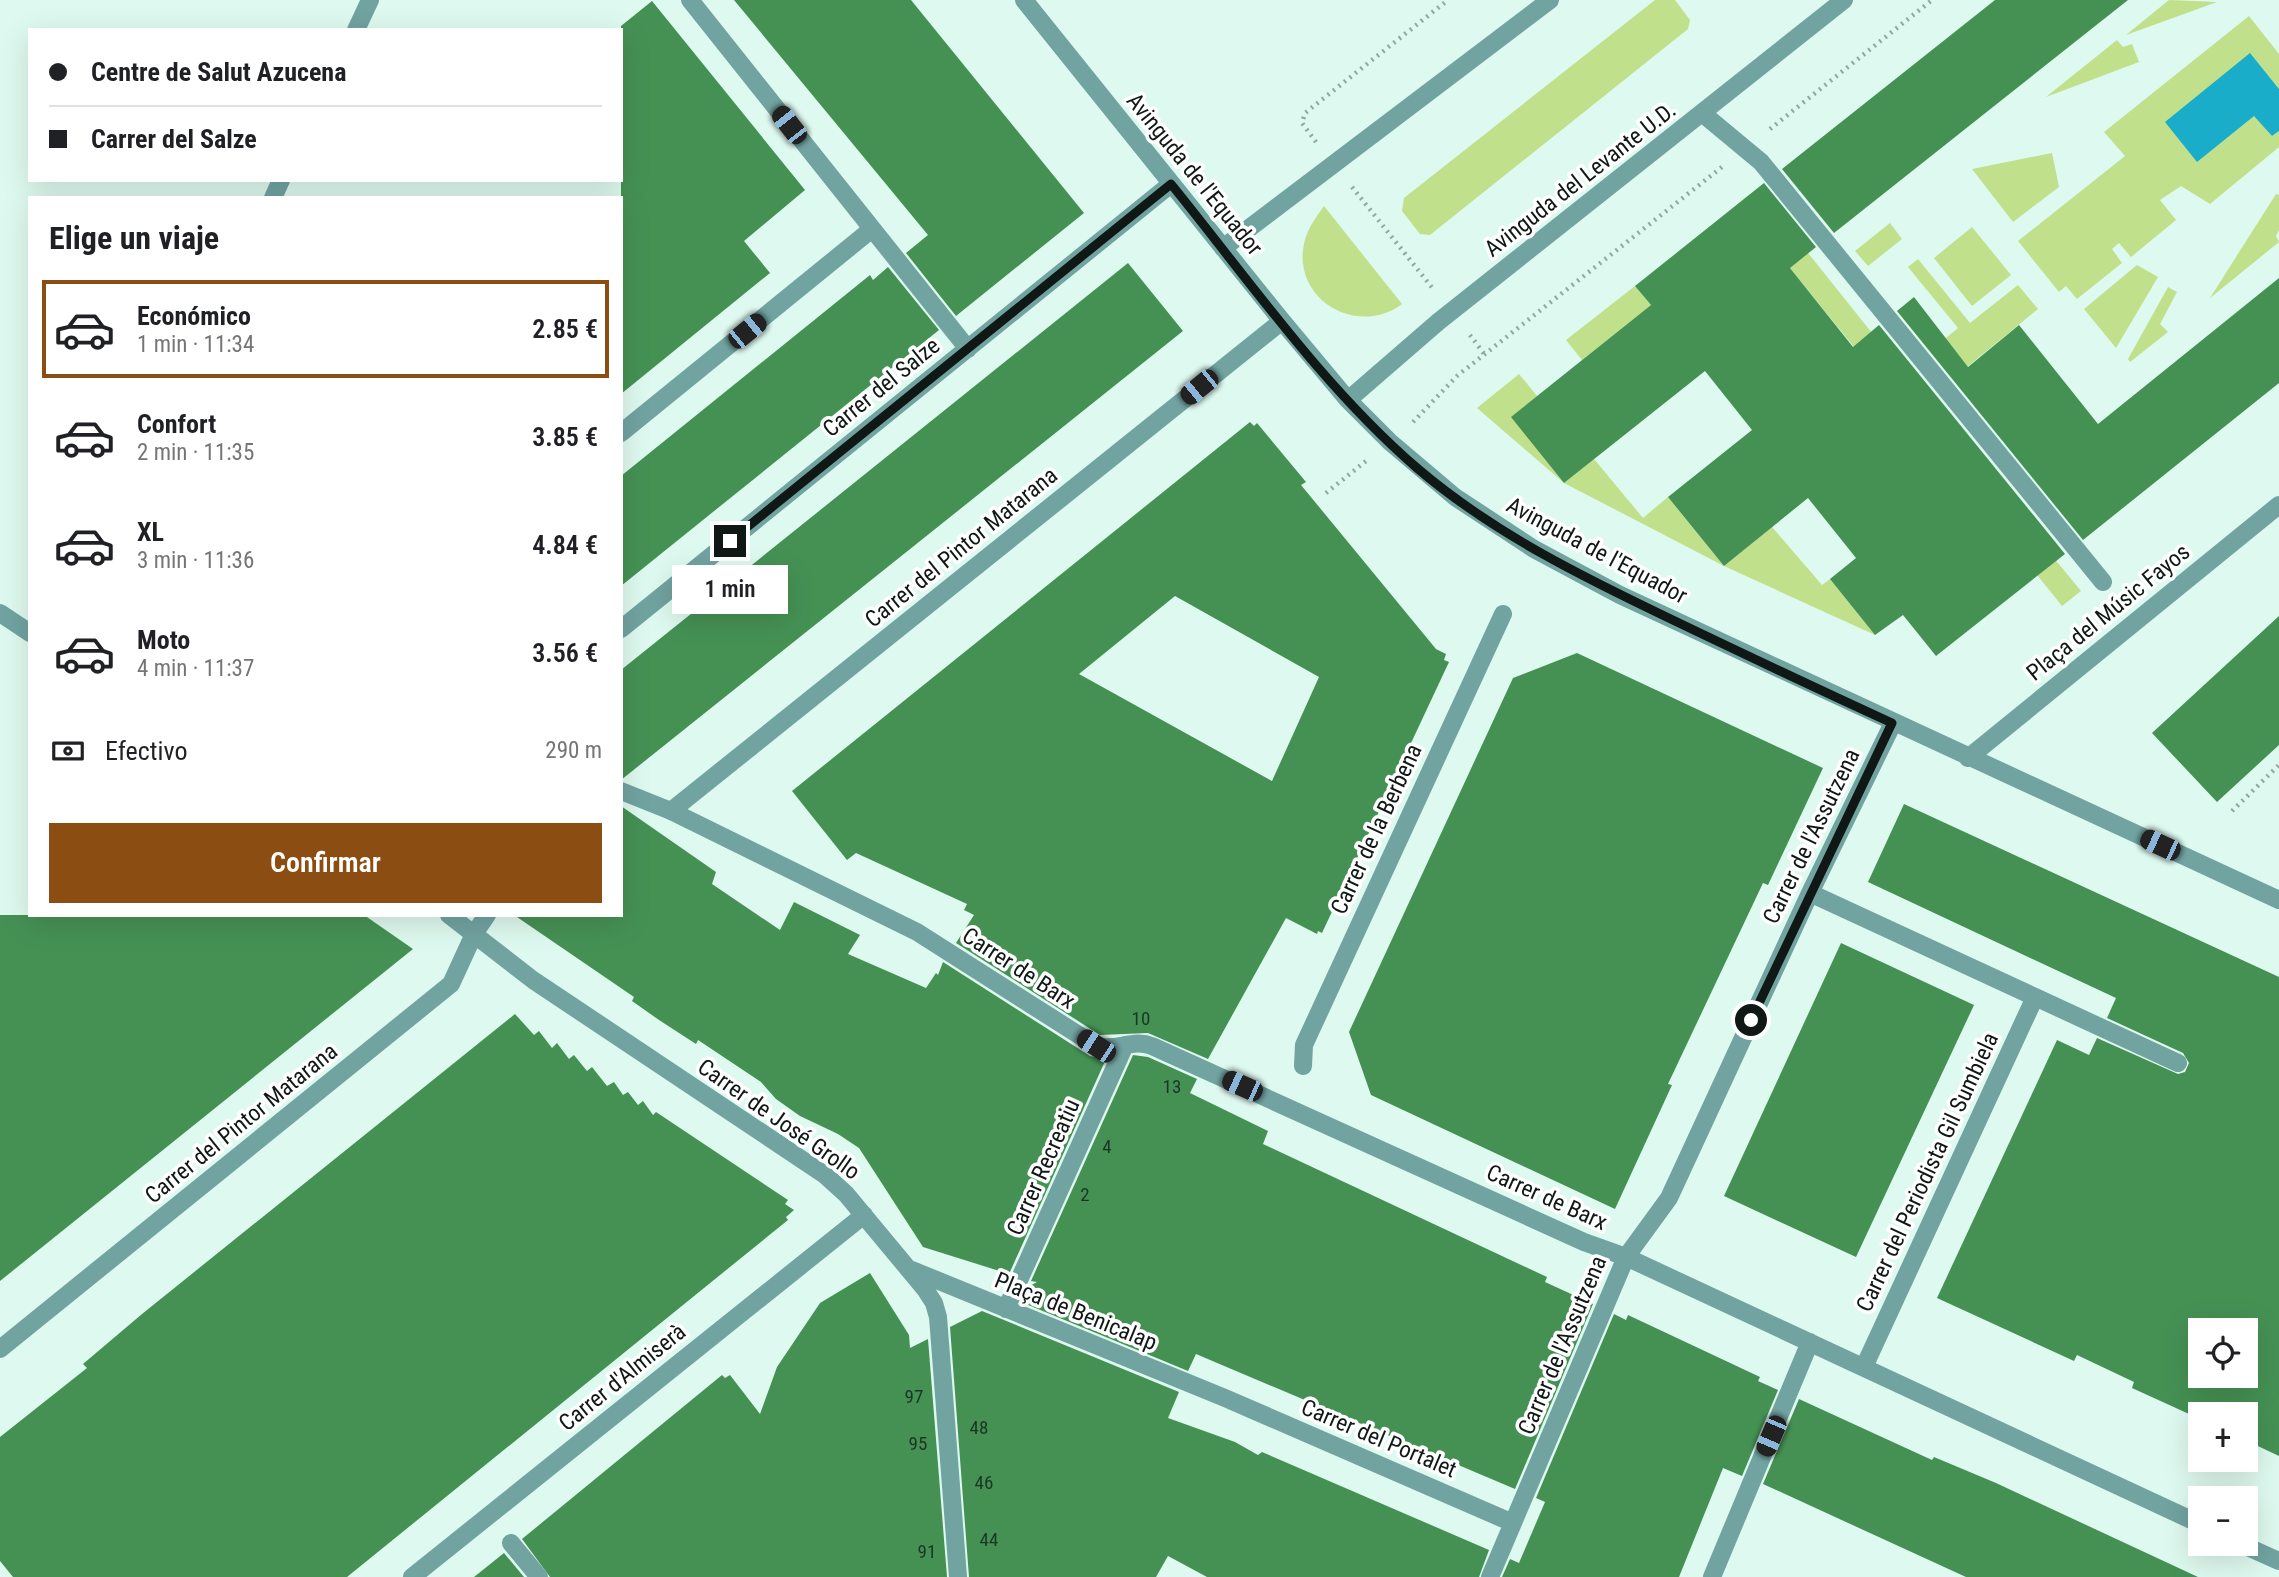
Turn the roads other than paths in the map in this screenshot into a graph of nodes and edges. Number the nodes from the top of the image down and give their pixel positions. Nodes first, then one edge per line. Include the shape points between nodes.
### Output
1 (370, 0) edge
2 (690, 0) edge
3 (1024, 0) edge
4 (1550, 0) edge
5 (1844, 0) edge
6 (357, 28) edge
7 (1702, 113) junction
8 (1171, 184) junction
9 (872, 229) junction
10 (1223, 248) junction
11 (1282, 321) junction
12 (968, 349) junction
13 (1348, 400) junction
14 (623, 431) edge
15 (2279, 505) edge
16 (2103, 582) dead end
17 (0, 613) edge
18 (1503, 614) dead end
19 (623, 627) edge
20 (28, 632) edge
21 (1892, 723) junction
22 (1968, 758) junction
23 (623, 793) edge
24 (671, 811) junction
25 (1810, 893) junction
26 (2279, 900) edge
27 (452, 917) edge
28 (487, 917) edge
29 (474, 934) junction
30 (2035, 997) junction
31 (1125, 1045) junction
32 (2178, 1063) dead end
33 (1303, 1066) dead end
34 (864, 1215) junction
35 (1626, 1257) junction
36 (909, 1268) junction
37 (1006, 1309) junction
38 (1810, 1342) junction
39 (0, 1349) edge
40 (1864, 1367) junction
41 (1225, 1398) joint
42 (2188, 1518) edge
43 (1513, 1523) junction
44 (511, 1543) dead end
45 (2258, 1552) edge
46 (2279, 1561) edge
47 (412, 1577) edge
48 (539, 1577) edge
49 (958, 1577) edge
50 (1490, 1577) edge
51 (1712, 1577) edge

1 - 6 street
2 - 9 street
3 - 8 street, Avinguda de l'Equador
4 - 10 street
5 - 7 street, Avinguda del Levante U.D.
7 - 13 street, Avinguda del Levante U.D. via 1438,322
7 - 16 street via 1762,162
8 - 10 street, Avinguda de l'Equador
8 - 12 street, Carrer del Salze
9 - 12 street
9 - 14 street
10 - 11 street, Avinguda de l'Equador
11 - 13 street, Avinguda de l'Equador
11 - 24 street, Carrer del Pintor Matarana
12 - 19 street, Carrer del Salze
13 - 21 street, Avinguda de l'Equador via 1455,497 1534,549 1620,595
15 - 22 street, Plaça del Músic Fayos
17 - 20 street
18 - 33 street, Carrer de la Berbena via 1304,1045
21 - 22 street, Avinguda de l'Equador
21 - 25 street, Carrer de l'Assutzena
22 - 26 street, Avinguda de l'Equador
23 - 24 street, Carrer de Barx
24 - 31 street, Carrer de Barx via 917,932 1096,1046 1115,1049
25 - 30 street
25 - 35 street, Carrer de l'Assutzena via 1670,1198
27 - 29 street, Carrer de José Grollo
28 - 29 street, Carrer del Pintor Matarana
29 - 34 street, Carrer de José Grollo via 533,980 825,1175
29 - 39 street, Carrer del Pintor Matarana via 452,984
30 - 32 street
30 - 40 street, Carrer del Periodista Gil Sumbiela
31 - 35 street, Carrer de Barx via 1142,1042 1153,1046
31 - 37 street, Carrer Recreatiu
34 - 36 street, Carrer de José Grollo
34 - 47 street, Carrer d'Almiserà
35 - 38 street
35 - 43 street, Carrer de l'Assutzena
36 - 37 street, Plaça de Benicalap
36 - 49 street, Carrer de José Grollo via 934,1303 938,1317
37 - 41 street, Plaça de Benicalap
38 - 40 street
38 - 51 street
40 - 42 street
41 - 43 street, Carrer del Portalet
43 - 50 street, Carrer de l'Assutzena
44 - 48 street
45 - 46 street

